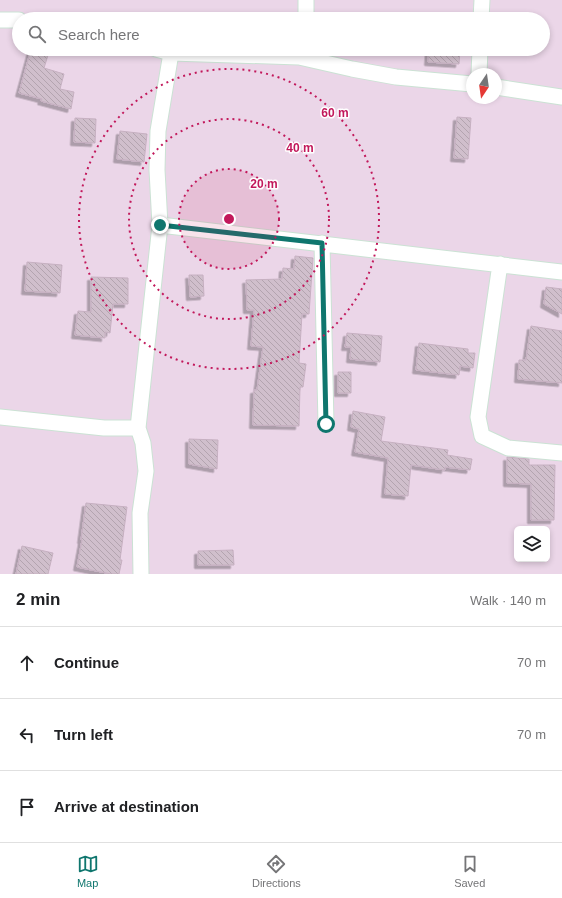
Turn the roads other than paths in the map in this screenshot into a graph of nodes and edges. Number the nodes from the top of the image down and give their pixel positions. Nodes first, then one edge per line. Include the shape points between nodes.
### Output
1 (306, 0) edge
2 (482, 0) edge
3 (306, 12) edge
4 (481, 12) edge
5 (0, 20) edge
6 (12, 20) edge
7 (171, 56) edge
8 (310, 56) edge
9 (480, 56) edge
10 (479, 68) edge
11 (466, 83) edge
12 (502, 88) edge
13 (562, 97) edge
14 (160, 225) junction
15 (322, 243) junction
16 (500, 264) junction
17 (562, 272) edge
18 (0, 417) edge
19 (326, 424) dead end
20 (138, 428) junction
21 (562, 453) edge
22 (141, 574) edge

1 - 3 street
2 - 4 street
5 - 6 street
7 - 14 street via 158,132
8 - 11 street via 352,69 396,77
9 - 10 street
12 - 13 street
14 - 15 street
14 - 20 street
15 - 16 street
15 - 19 street
16 - 17 street
16 - 21 street via 478,417 482,436 508,448
18 - 20 street via 104,428
20 - 22 street via 143,443 146,471 140,513

